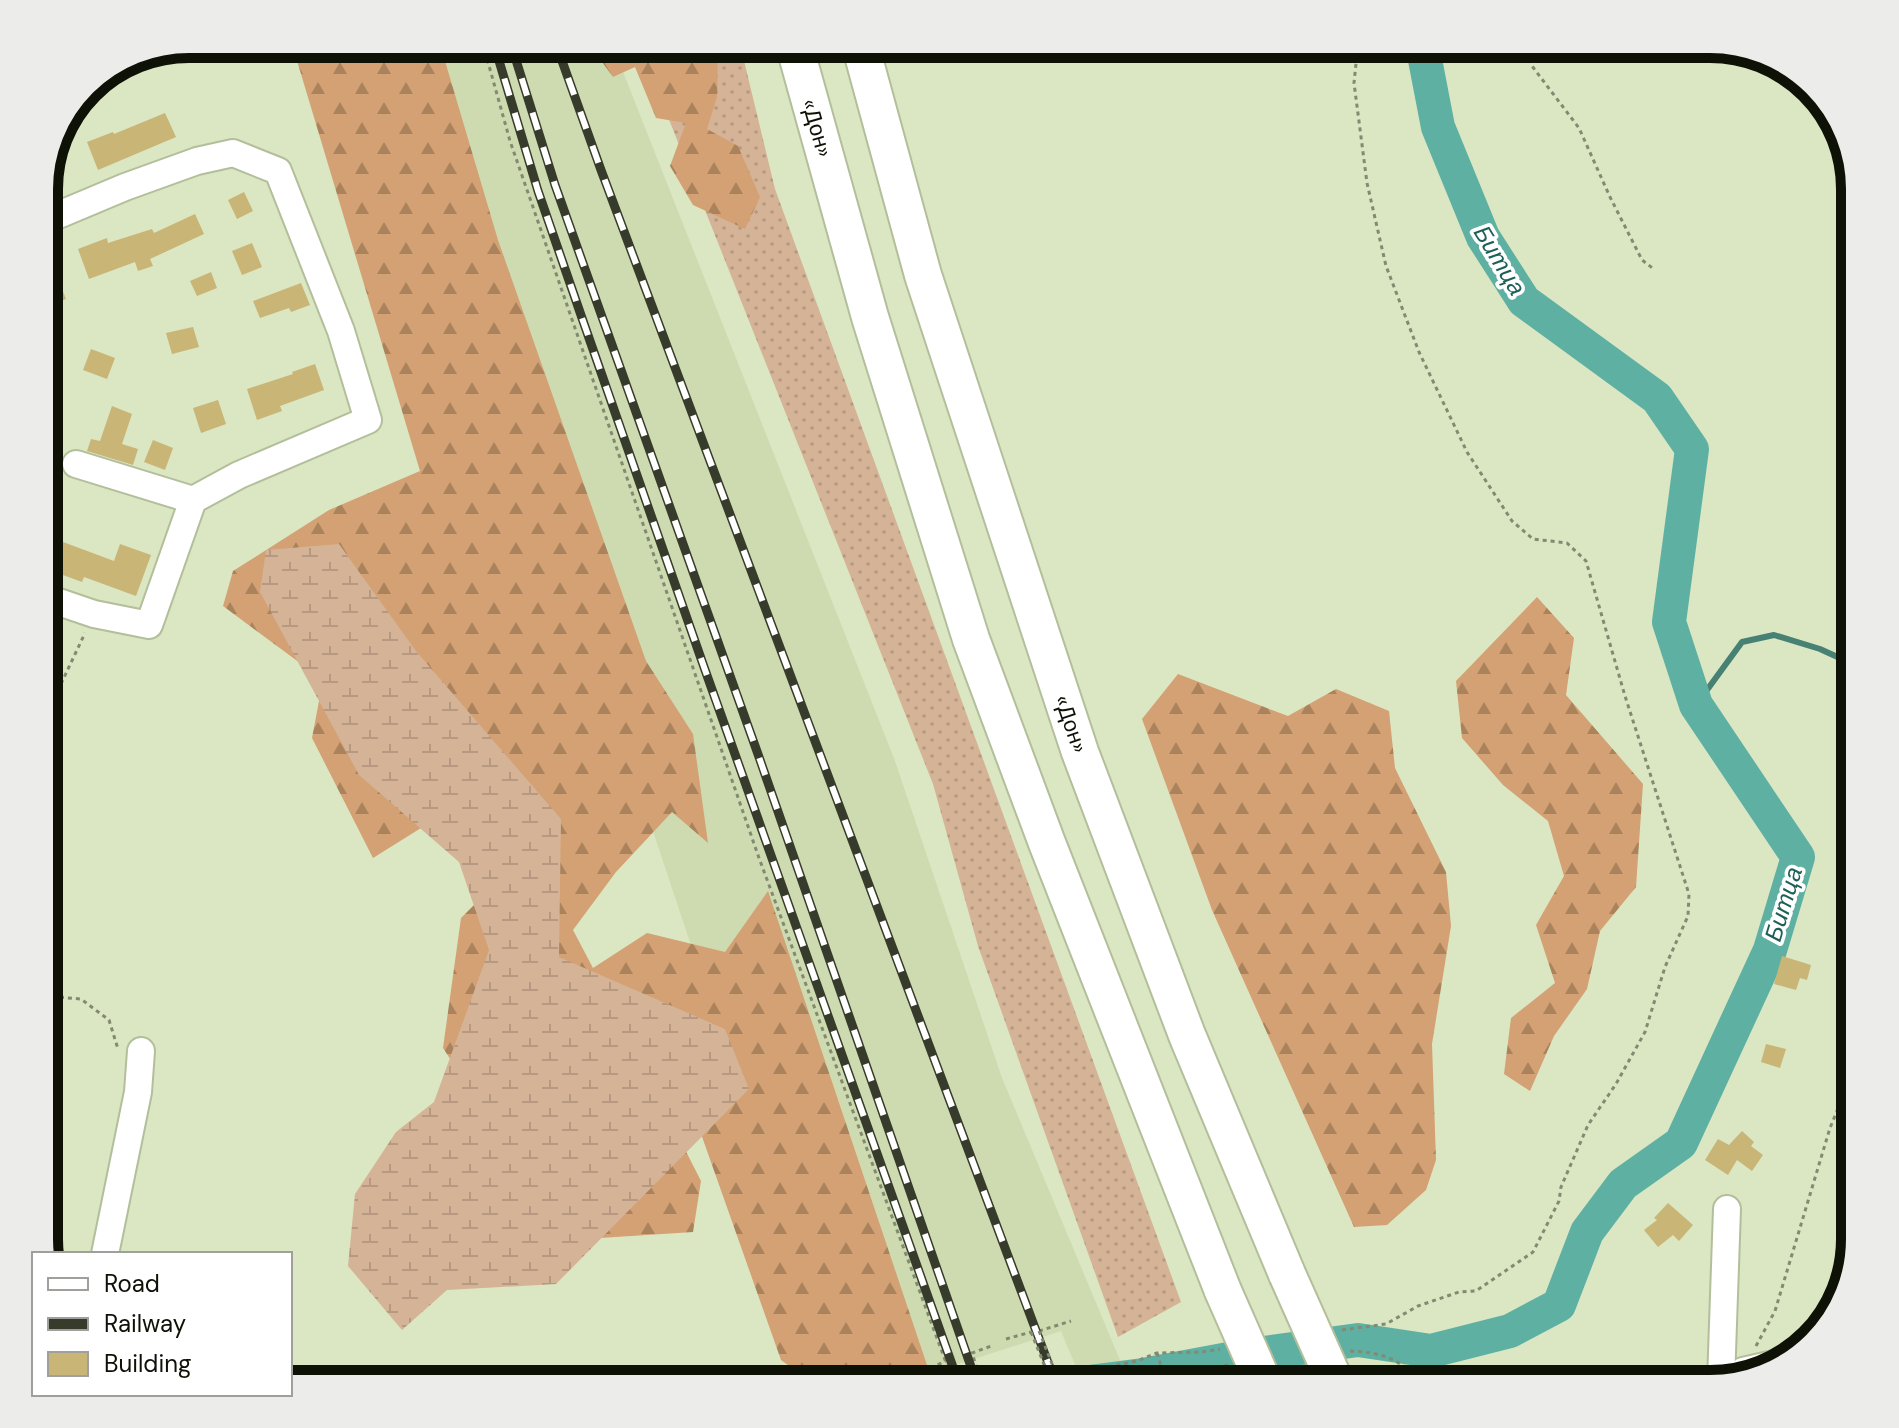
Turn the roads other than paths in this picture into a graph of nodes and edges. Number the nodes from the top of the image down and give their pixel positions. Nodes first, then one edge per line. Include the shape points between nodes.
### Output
1 (798, 58) edge
2 (864, 58) edge
3 (58, 215) edge
4 (76, 464) dead end
5 (193, 500) junction
6 (58, 602) edge
7 (129, 1051) road end
8 (1727, 1209) dead end
9 (105, 1252) edge
10 (1725, 1368) edge
11 (1258, 1370) edge
12 (1330, 1370) edge

1 - 11 highway, «Дон», bridge via 870,317 971,639 1058,873
2 - 12 highway, «Дон», bridge via 923,275 1080,752 1187,1035
3 - 5 lane via 197,161 233,153 278,171 341,331 368,420
4 - 5 lane
5 - 6 lane via 149,625
7 - 9 lane via 138,1092
8 - 10 lane

